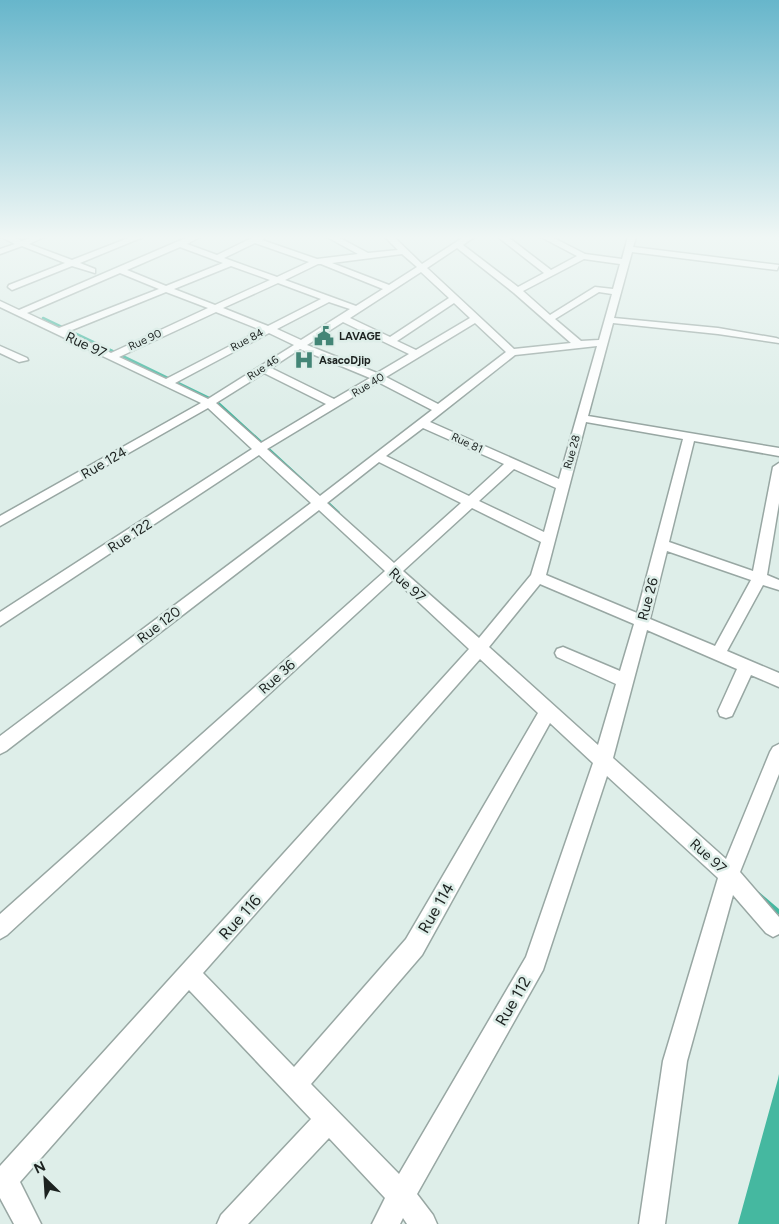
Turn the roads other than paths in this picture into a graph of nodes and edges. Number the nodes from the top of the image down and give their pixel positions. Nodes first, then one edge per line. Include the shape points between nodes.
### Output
1 (64, 294) edge
2 (154, 294) edge
3 (181, 294) edge
4 (245, 294) edge
5 (315, 294) edge
6 (380, 294) edge
7 (451, 294) edge
8 (521, 294) edge
9 (590, 294) edge
10 (616, 294) edge
11 (455, 298) junction
12 (328, 299) junction
13 (0, 304) edge
14 (216, 307) junction
15 (357, 309) junction
16 (20, 313) junction
17 (343, 318) junction
18 (476, 318) junction
19 (548, 320) junction
20 (609, 320) junction
21 (268, 329) junction
22 (64, 330) junction
23 (390, 341) junction
24 (603, 342) junction
25 (776, 342) dead end
26 (577, 343) junction
27 (299, 345) junction
28 (0, 349) edge
29 (512, 352) junction
30 (115, 354) junction
31 (417, 354) junction
32 (23, 360) dead end
33 (263, 368) junction
34 (379, 378) junction
35 (166, 383) junction
36 (208, 403) junction
37 (336, 404) junction
38 (439, 409) junction
39 (582, 418) junction
40 (422, 423) junction
41 (689, 437) junction
42 (265, 446) junction
43 (779, 452) edge
44 (378, 457) junction
45 (512, 464) junction
46 (779, 467) edge
47 (563, 486) junction
48 (323, 500) junction
49 (469, 502) junction
50 (0, 522) edge
51 (548, 540) junction
52 (662, 544) junction
53 (392, 572) junction
54 (538, 577) junction
55 (759, 578) junction
56 (779, 585) edge
57 (0, 620) edge
58 (642, 622) junction
59 (479, 649) junction
60 (563, 653) dead end
61 (718, 654) junction
62 (747, 666) junction
63 (779, 680) edge
64 (625, 681) junction
65 (548, 711) junction
66 (726, 711) dead end
67 (0, 746) edge
68 (779, 752) edge
69 (603, 760) junction
70 (729, 875) junction
71 (772, 926) dead end
72 (0, 928) edge
73 (189, 974) junction
74 (295, 1084) junction
75 (329, 1119) junction
76 (3, 1182) edge
77 (402, 1196) junction
78 (28, 1224) edge
79 (230, 1224) edge
80 (385, 1224) edge
81 (424, 1224) edge
82 (652, 1224) edge

1 - 16 street
2 - 22 street
3 - 14 street
4 - 14 street, Rue 90
5 - 12 street
6 - 15 street, Rue 46
7 - 11 street
8 - 19 street
9 - 19 street
10 - 20 street, Rue 28
11 - 18 street
11 - 23 street
12 - 15 street
12 - 21 street, Rue 84
13 - 16 street, Rue 97
14 - 21 street
14 - 30 street, Rue 90
15 - 17 street, Rue 46
16 - 22 street, Rue 97
17 - 23 street
17 - 27 street, Rue 46
18 - 29 street
18 - 31 street, Rue 40
19 - 26 street
20 - 24 street, Rue 28
20 - 25 street via 718,331
21 - 27 street via 297,341
21 - 35 street, Rue 84
22 - 30 street, Rue 97
23 - 31 street
24 - 26 street
24 - 39 street, Rue 28
26 - 29 street
27 - 33 street, Rue 46
27 - 34 street
28 - 32 street
29 - 38 street, Rue 120
30 - 35 street, Rue 97
31 - 34 street, Rue 40
33 - 36 street, Rue 46
33 - 37 street
34 - 37 street, Rue 40
34 - 38 street
35 - 36 street, Rue 97
36 - 42 street, Rue 97
36 - 50 street, Rue 124
37 - 42 street, Rue 40
38 - 40 street, Rue 120
39 - 41 street
39 - 47 street, Rue 28
40 - 44 street, Rue 120
40 - 45 street, Rue 81
41 - 43 street
41 - 52 street, Rue 26
42 - 48 street, Rue 97
42 - 57 street, Rue 122
44 - 48 street, Rue 120
44 - 49 street
45 - 47 street
45 - 49 street, Rue 36
46 - 55 street
47 - 51 street, Rue 28
48 - 53 street, Rue 97
48 - 67 street, Rue 120
49 - 51 street
49 - 53 street, Rue 36
51 - 54 street, Rue 28
52 - 55 street
52 - 58 street, Rue 26
53 - 59 street, Rue 97
53 - 72 street, Rue 36
54 - 58 street
54 - 59 street, Rue 28
55 - 56 street
55 - 61 street
58 - 61 street
58 - 64 street, Rue 26
59 - 65 street, Rue 97
59 - 73 street, Rue 116
60 - 64 street
61 - 62 street
62 - 63 street
62 - 66 street
64 - 69 street, Rue 26
65 - 69 street, Rue 97
65 - 74 street, Rue 114 via 414,947
68 - 70 street
69 - 70 street, Rue 97
69 - 77 street, Rue 112 via 536,962
70 - 71 street, Rue 97
70 - 82 street via 675,1061
73 - 74 street
73 - 76 street, Rue 116
74 - 75 street
75 - 77 street
75 - 79 street
76 - 78 street
77 - 80 street, Rue 112
77 - 81 street

